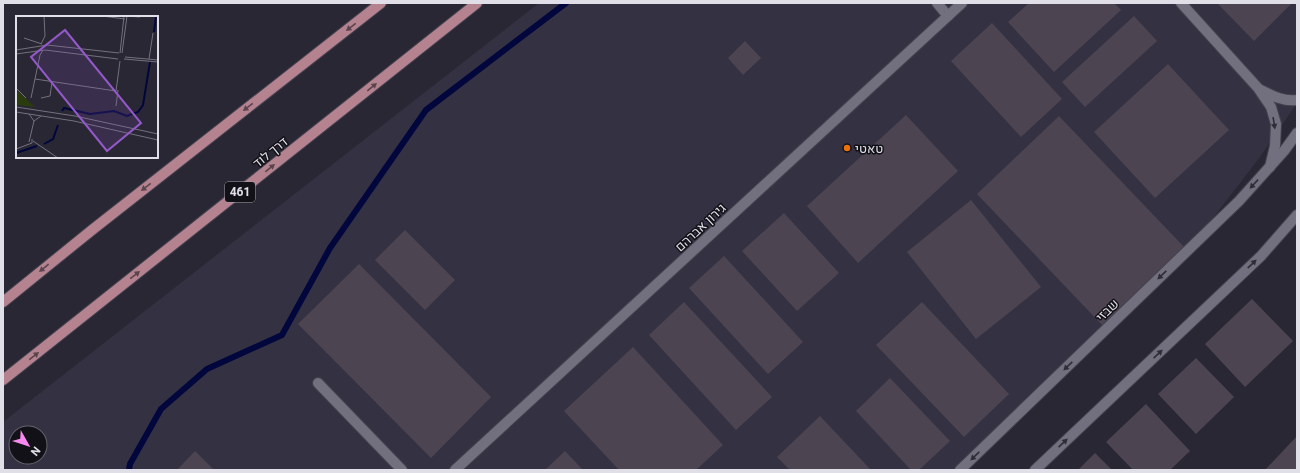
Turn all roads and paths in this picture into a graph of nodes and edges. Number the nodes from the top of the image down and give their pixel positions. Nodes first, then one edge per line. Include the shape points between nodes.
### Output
1 (381, 3) edge
2 (477, 3) edge
3 (937, 3) edge
4 (962, 3) edge
5 (1181, 3) edge
6 (948, 16) junction
7 (1258, 88) junction
8 (1297, 100) edge
9 (1297, 133) edge
10 (1270, 167) junction
11 (1297, 215) edge
12 (3, 302) edge
13 (3, 380) edge
14 (318, 383) dead end
15 (402, 470) edge
16 (455, 470) edge
17 (960, 470) edge
18 (1035, 470) edge

1 -> 12 main road
13 -> 2 main road, דרך לוד / 461
3 - 6 street
4 - 6 street, גירון אברהם
5 - 7 street, שבזי
6 - 16 street, גירון אברהם
7 - 8 street, שבזי via 1277,98
7 -> 10 street, שבזי via 1271,107 1276,124 1275,146
9 - 10 street, שבזי
10 -> 17 street, שבזי via 1239,201
18 -> 11 street via 1261,256
14 - 15 street

